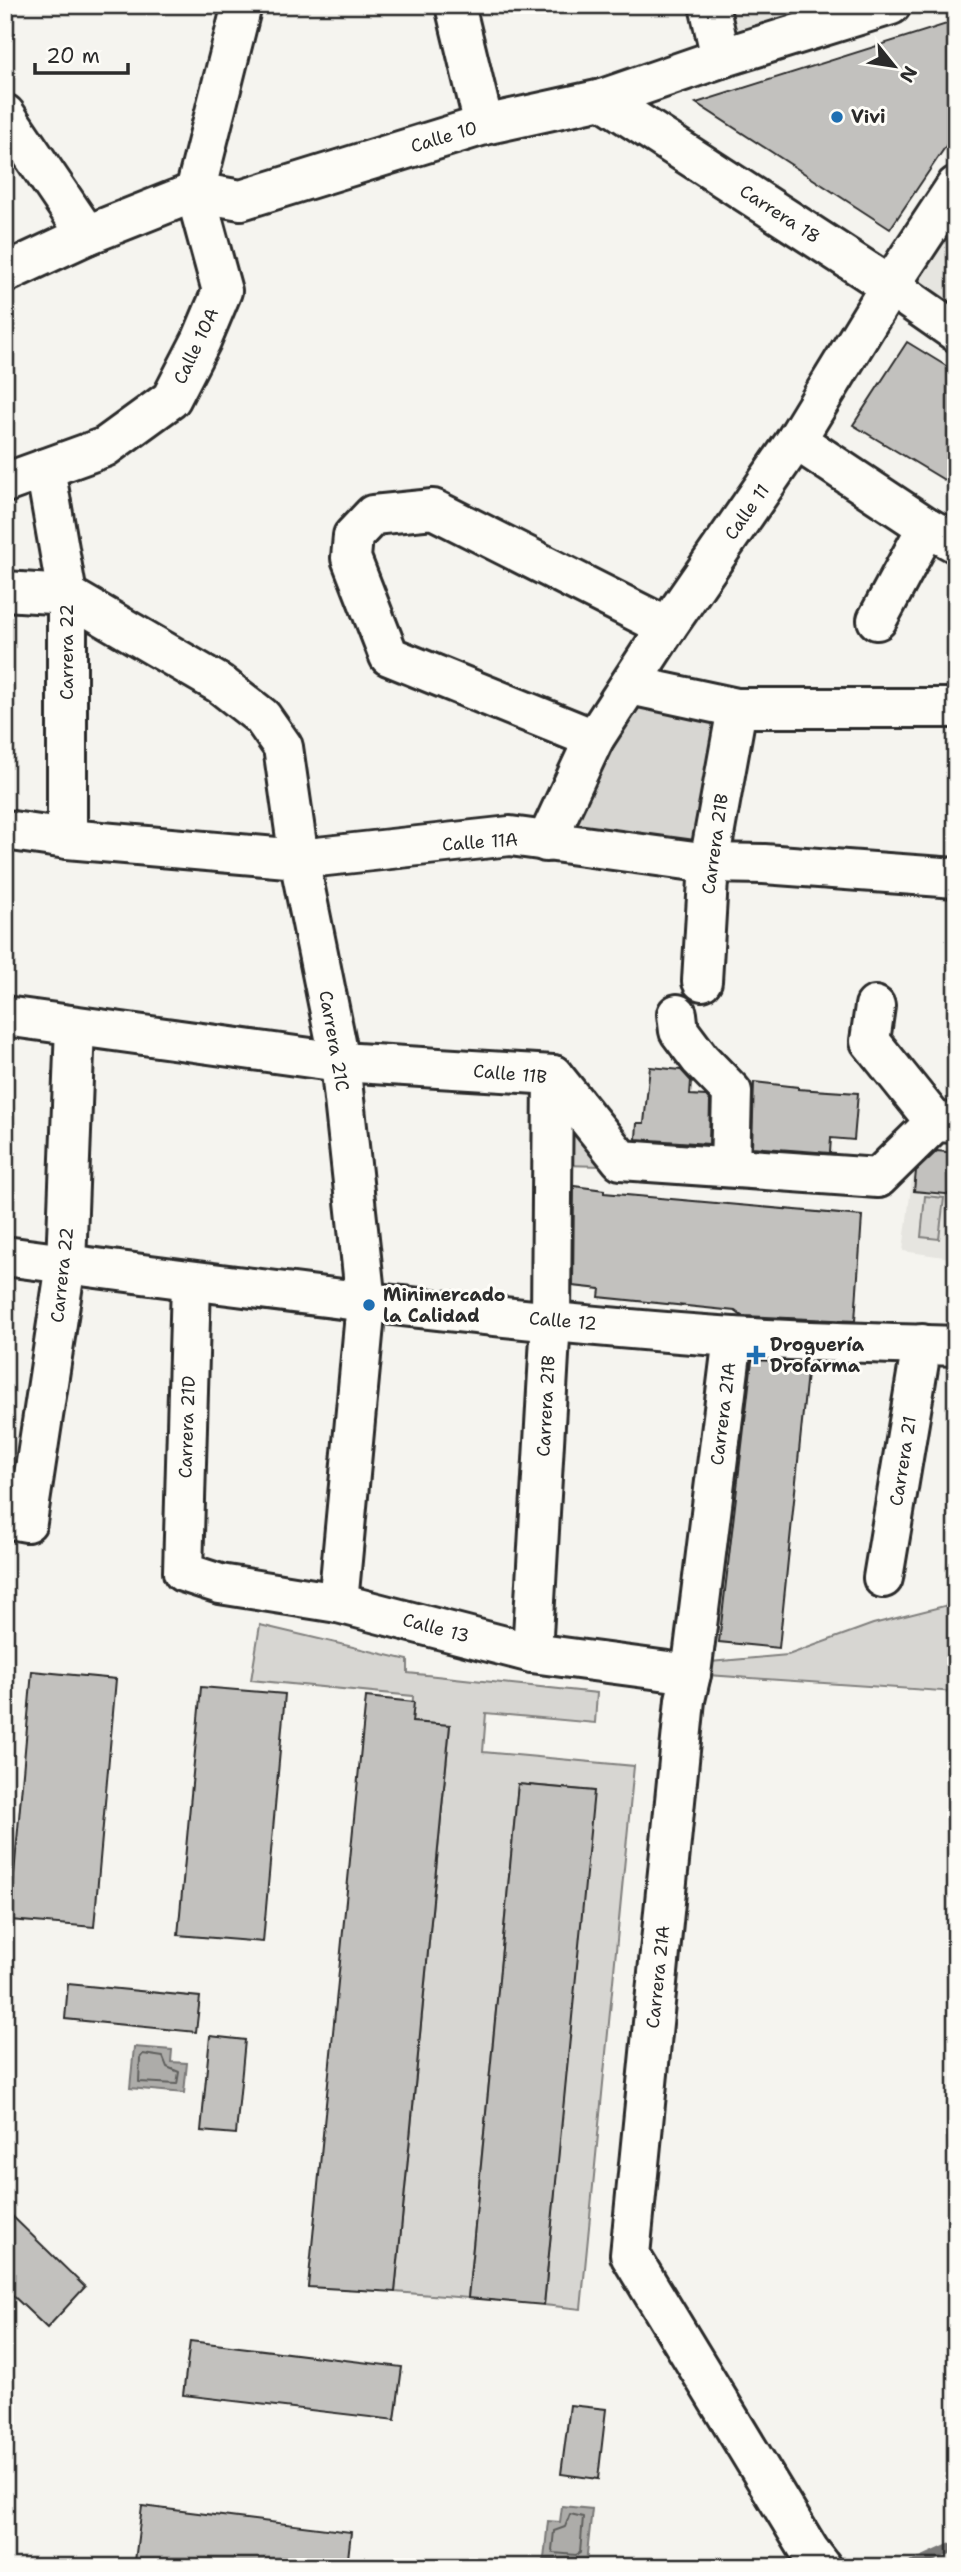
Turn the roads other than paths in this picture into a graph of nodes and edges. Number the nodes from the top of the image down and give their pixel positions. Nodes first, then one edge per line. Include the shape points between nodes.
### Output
1 (242, 5) edge
2 (455, 5) edge
3 (709, 5) edge
4 (891, 5) edge
5 (721, 58) junction
6 (602, 99) junction
7 (5, 114) edge
8 (484, 125) junction
9 (956, 186) edge
10 (195, 192) junction
11 (87, 235) junction
12 (5, 273) edge
13 (890, 286) junction
14 (956, 332) edge
15 (796, 440) junction
16 (17, 473) edge
17 (941, 535) edge
18 (5, 592) edge
19 (67, 595) junction
20 (877, 620) dead end
21 (667, 627) junction
22 (630, 685) junction
23 (737, 708) junction
24 (956, 708) edge
25 (594, 739) junction
26 (5, 830) edge
27 (67, 839) junction
28 (546, 842) junction
29 (299, 859) junction
30 (709, 863) junction
31 (956, 877) edge
32 (702, 981) dead end
33 (874, 1006) dead end
34 (677, 1014) dead end
35 (5, 1016) edge
36 (75, 1026) junction
37 (340, 1062) junction
38 (553, 1075) junction
39 (945, 1123) edge
40 (730, 1167) junction
41 (5, 1256) edge
42 (66, 1264) junction
43 (191, 1282) junction
44 (366, 1303) junction
45 (551, 1320) junction
46 (733, 1337) junction
47 (939, 1345) edge
48 (16, 1520) edge
49 (183, 1572) joint
50 (883, 1578) dead end
51 (338, 1602) junction
52 (532, 1653) junction
53 (691, 1674) junction
54 (816, 2558) edge

1 - 10 street
2 - 8 street
3 - 5 street
4 - 5 street, Calle 10
5 - 6 street, Calle 10
6 - 8 street, Calle 10
6 - 13 street, Carrera 18
7 - 11 street
8 - 10 street, Calle 10 via 241,200
9 - 13 street, Calle 11
10 - 11 street
10 - 16 street, Calle 10A via 222,291 171,399 105,447
11 - 12 street
13 - 14 street, Carrera 18
13 - 15 street, Calle 11
15 - 17 street
15 - 21 street, Calle 11
16 - 19 street, Carrera 22
17 - 20 street
18 - 19 street
19 - 27 street, Carrera 22
19 - 29 street, Carrera 21C via 220,684 262,717 283,747
21 - 22 street, Calle 11
21 - 25 street via 433,509 373,515 353,536 351,558 390,656
22 - 23 street
22 - 25 street, Calle 11
23 - 24 street
23 - 30 street, Carrera 21B
25 - 28 street, Calle 11
26 - 27 street, Calle 11A
27 - 29 street, Calle 11A
28 - 29 street, Calle 11A via 510,836
28 - 30 street, Calle 11A
29 - 37 street, Carrera 21C
30 - 31 street, Calle 11A
30 - 32 street, Carrera 21B
33 - 39 street via 870,1041
34 - 40 street via 679,1031 732,1092
35 - 36 street, Calle 11B
36 - 37 street, Calle 11B
36 - 42 street, Carrera 22
37 - 38 street, Calle 11B
37 - 44 street, Carrera 21C
38 - 40 street, Calle 11B via 621,1160
38 - 45 street, Carrera 21B
39 - 40 street, Calle 11B via 878,1178
41 - 42 street, Calle 12
42 - 43 street, Calle 12
42 - 48 street, Carrera 22
43 - 44 street, Calle 12
43 - 49 street, Carrera 21D
44 - 45 street, Calle 12
44 - 51 street, Carrera 21C
45 - 46 street, Calle 12
45 - 52 street, Carrera 21B
46 - 47 street, Calle 12
46 - 53 street, Carrera 21A
47 - 50 street, Carrera 21
49 - 51 street, Calle 13 via 220,1584
51 - 52 street, Calle 13
52 - 53 street, Calle 13
53 - 54 street, Carrera 21A via 630,2255

